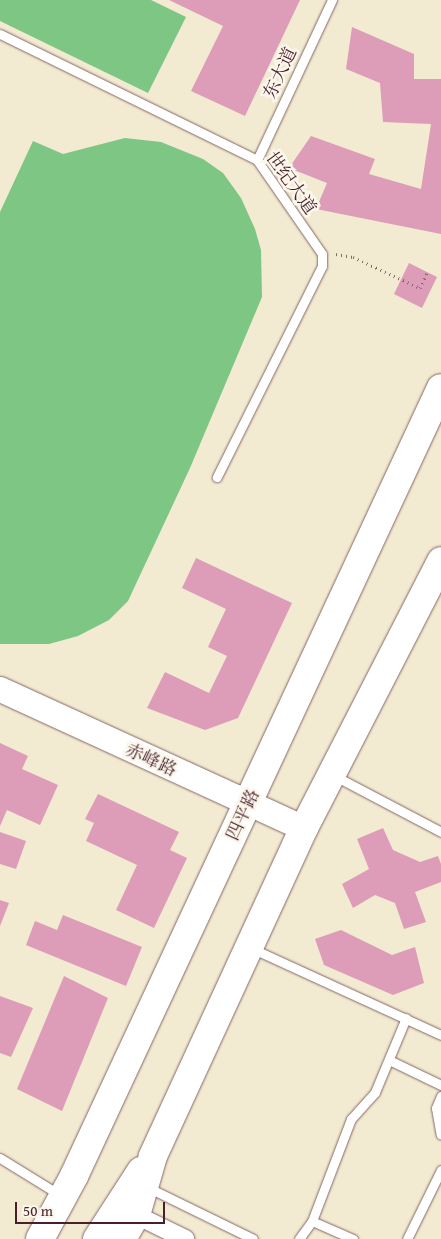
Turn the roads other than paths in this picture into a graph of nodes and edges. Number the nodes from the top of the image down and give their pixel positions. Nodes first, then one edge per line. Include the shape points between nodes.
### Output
1 (332, 0) edge
2 (0, 34) edge
3 (257, 160) junction
4 (441, 388) edge
5 (441, 431) edge
6 (405, 466) junction
7 (217, 477) dead end
8 (441, 561) edge
9 (0, 689) edge
10 (333, 775) junction
11 (249, 804) junction
12 (304, 828) junction
13 (441, 832) edge
14 (249, 947) junction
15 (406, 1018) junction
16 (441, 1034) edge
17 (389, 1060) junction
18 (441, 1085) edge
19 (441, 1096) edge
20 (441, 1135) edge
21 (152, 1156) junction
22 (0, 1158) edge
23 (441, 1170) edge
24 (144, 1185) junction
25 (68, 1186) junction
26 (136, 1215) junction
27 (312, 1221) junction
28 (40, 1239) edge
29 (58, 1239) edge
30 (97, 1239) edge
31 (122, 1239) edge
32 (185, 1239) edge
33 (253, 1239) edge
34 (298, 1239) edge
35 (353, 1239) edge
36 (407, 1239) edge

1 - 3 lane, 东大道
2 - 3 lane, 世纪大道
3 - 7 lane, 世纪大道 via 322,254 322,266
4 - 6 main road, 四平路
5 - 6 main road
6 - 11 main road, 四平路
8 - 10 main road
9 - 11 street, 赤峰路
10 - 12 main road
10 - 13 lane
11 - 12 street, 赤峰路
11 - 25 main road, 四平路
12 - 14 main road
14 - 15 lane
14 - 21 main road
15 - 16 lane
15 - 17 lane
17 - 18 lane
17 - 27 lane via 375,1092 351,1119
19 - 20 lane via 436,1108
21 - 24 main road
21 - 30 main road
22 - 25 lane
23 - 36 lane
24 - 26 main road
24 - 33 lane
25 - 28 main road, 四平路
25 - 29 main road
26 - 31 main road
26 - 32 street
27 - 34 lane
27 - 35 lane

